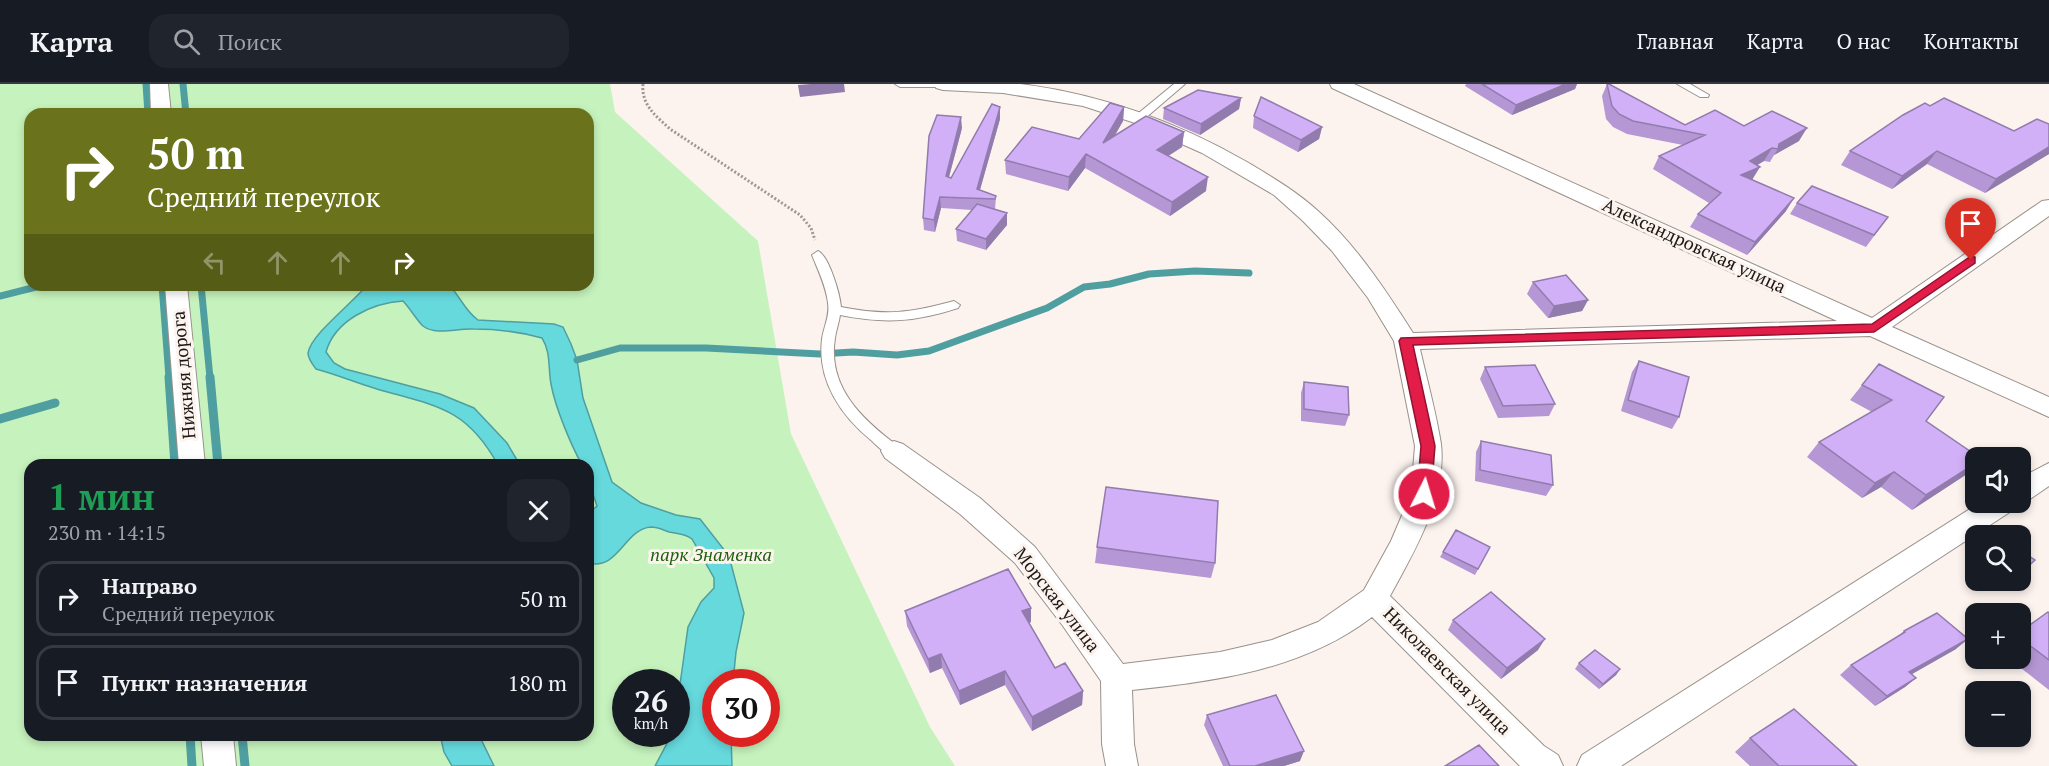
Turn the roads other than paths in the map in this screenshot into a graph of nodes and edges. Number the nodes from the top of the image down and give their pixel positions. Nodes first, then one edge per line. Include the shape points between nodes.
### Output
1 (159, 84) edge
2 (900, 84) edge
3 (944, 84) edge
4 (1180, 84) edge
5 (1339, 84) edge
6 (1389, 84) edge
7 (1682, 84) edge
8 (1362, 94) junction
9 (1704, 95) dead end
10 (161, 108) edge
11 (1139, 118) junction
12 (2049, 206) edge
13 (818, 255) road end
14 (177, 291) edge
15 (954, 305) dead end
16 (835, 310) junction
17 (1874, 328) junction
18 (1406, 341) junction
19 (2049, 408) edge
20 (894, 451) joint
21 (191, 459) edge
22 (2049, 473) edge
23 (2031, 485) edge
24 (1987, 513) edge
25 (1374, 599) junction
26 (1116, 678) junction
27 (218, 741) edge
28 (220, 766) edge
29 (1122, 766) edge
30 (1547, 766) edge
31 (1593, 766) edge

1 - 10 street
2 - 3 lane
3 - 11 street, Николаевская улица via 1003,87 1086,101
4 - 11 lane
5 - 8 street, Александровская улица
6 - 8 street
7 - 9 lane
8 - 17 street, Александровская улица
11 - 18 street, Николаевская улица via 1209,149 1281,191 1304,210 1340,246
12 - 17 street
13 - 16 lane
14 - 21 street, Нижняя дорога
15 - 16 lane via 908,318
16 - 20 lane via 828,341 836,392 867,431
17 - 18 street
17 - 19 street, Александровская улица
18 - 25 street, Николаевская улица via 1428,446 1424,494 1404,543
20 - 26 street, Морская улица via 970,506 1025,555
22 - 23 street
24 - 31 street
25 - 26 street via 1323,634 1256,659
25 - 30 street, Николаевская улица via 1533,757
26 - 29 street
27 - 28 street

